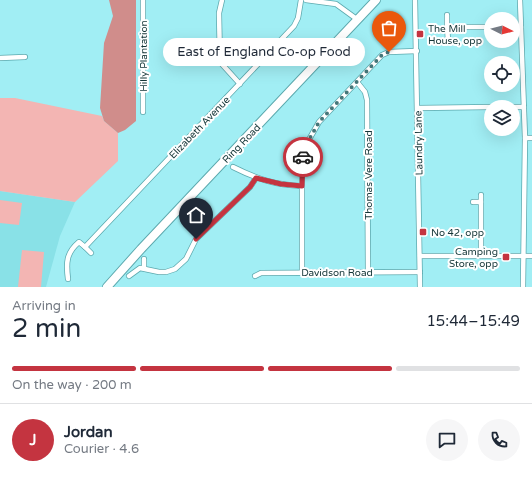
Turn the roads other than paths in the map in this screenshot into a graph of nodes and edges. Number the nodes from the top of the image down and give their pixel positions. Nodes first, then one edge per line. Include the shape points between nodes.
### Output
1 (143, 0) edge
2 (222, 0) edge
3 (301, 0) edge
4 (306, 0) edge
5 (376, 0) edge
6 (416, 0) edge
7 (520, 0) edge
8 (447, 15) dead end
9 (358, 20) junction
10 (447, 27) junction
11 (484, 27) edge
12 (521, 27) joint
13 (448, 40) dead end
14 (417, 51) junction
15 (25, 57) dead end
16 (0, 58) edge
17 (357, 82) junction
18 (240, 84) junction
19 (484, 107) edge
20 (520, 107) edge
21 (524, 107) junction
22 (418, 108) junction
23 (143, 112) dead end
24 (525, 138) junction
25 (532, 138) edge
26 (233, 167) dead end
27 (256, 178) junction
28 (302, 186) junction
29 (481, 195) dead end
30 (473, 202) dead end
31 (481, 202) junction
32 (86, 247) junction
33 (91, 253) dead end
34 (420, 256) junction
35 (481, 256) junction
36 (523, 256) junction
37 (532, 256) edge
38 (144, 259) dead end
39 (144, 268) junction
40 (302, 272) junction
41 (368, 272) junction
42 (420, 272) junction
43 (129, 276) dead end
44 (255, 276) dead end
45 (68, 279) dead end
46 (107, 287) edge
47 (420, 287) edge
48 (524, 287) edge

1 - 23 street, Hilly Plantation
2 - 18 street via 219,13 220,62
3 - 18 street, Elizabeth Avenue via 297,22
4 - 9 street via 336,4
5 - 9 highway, Ring Road
6 - 14 street, Laundry Lane
7 - 12 street
8 - 10 street
9 - 46 highway, Ring Road
10 - 11 street
10 - 13 street
12 - 21 street
14 - 17 street via 385,53
14 - 22 street, Laundry Lane
15 - 16 street
17 - 28 street via 312,132 304,152
17 - 41 street, Thomas Vere Road via 365,92 367,100
18 - 32 street, Elizabeth Avenue
19 - 22 street
20 - 21 street
21 - 24 street
22 - 34 street, Laundry Lane
24 - 25 street
24 - 36 street
26 - 27 street
27 - 28 street
27 - 39 street via 250,187 196,239 180,265 166,272
28 - 40 street
29 - 31 street
30 - 31 street
31 - 35 street
32 - 33 street
32 - 45 street via 79,242 72,248 67,259
34 - 35 street
34 - 42 street, Laundry Lane
35 - 36 street
36 - 37 street
36 - 48 street
38 - 39 street
39 - 43 street
40 - 41 street, Davidson Road
40 - 44 street, Davidson Road via 261,273
41 - 42 street, Davidson Road
42 - 47 street, Laundry Lane

